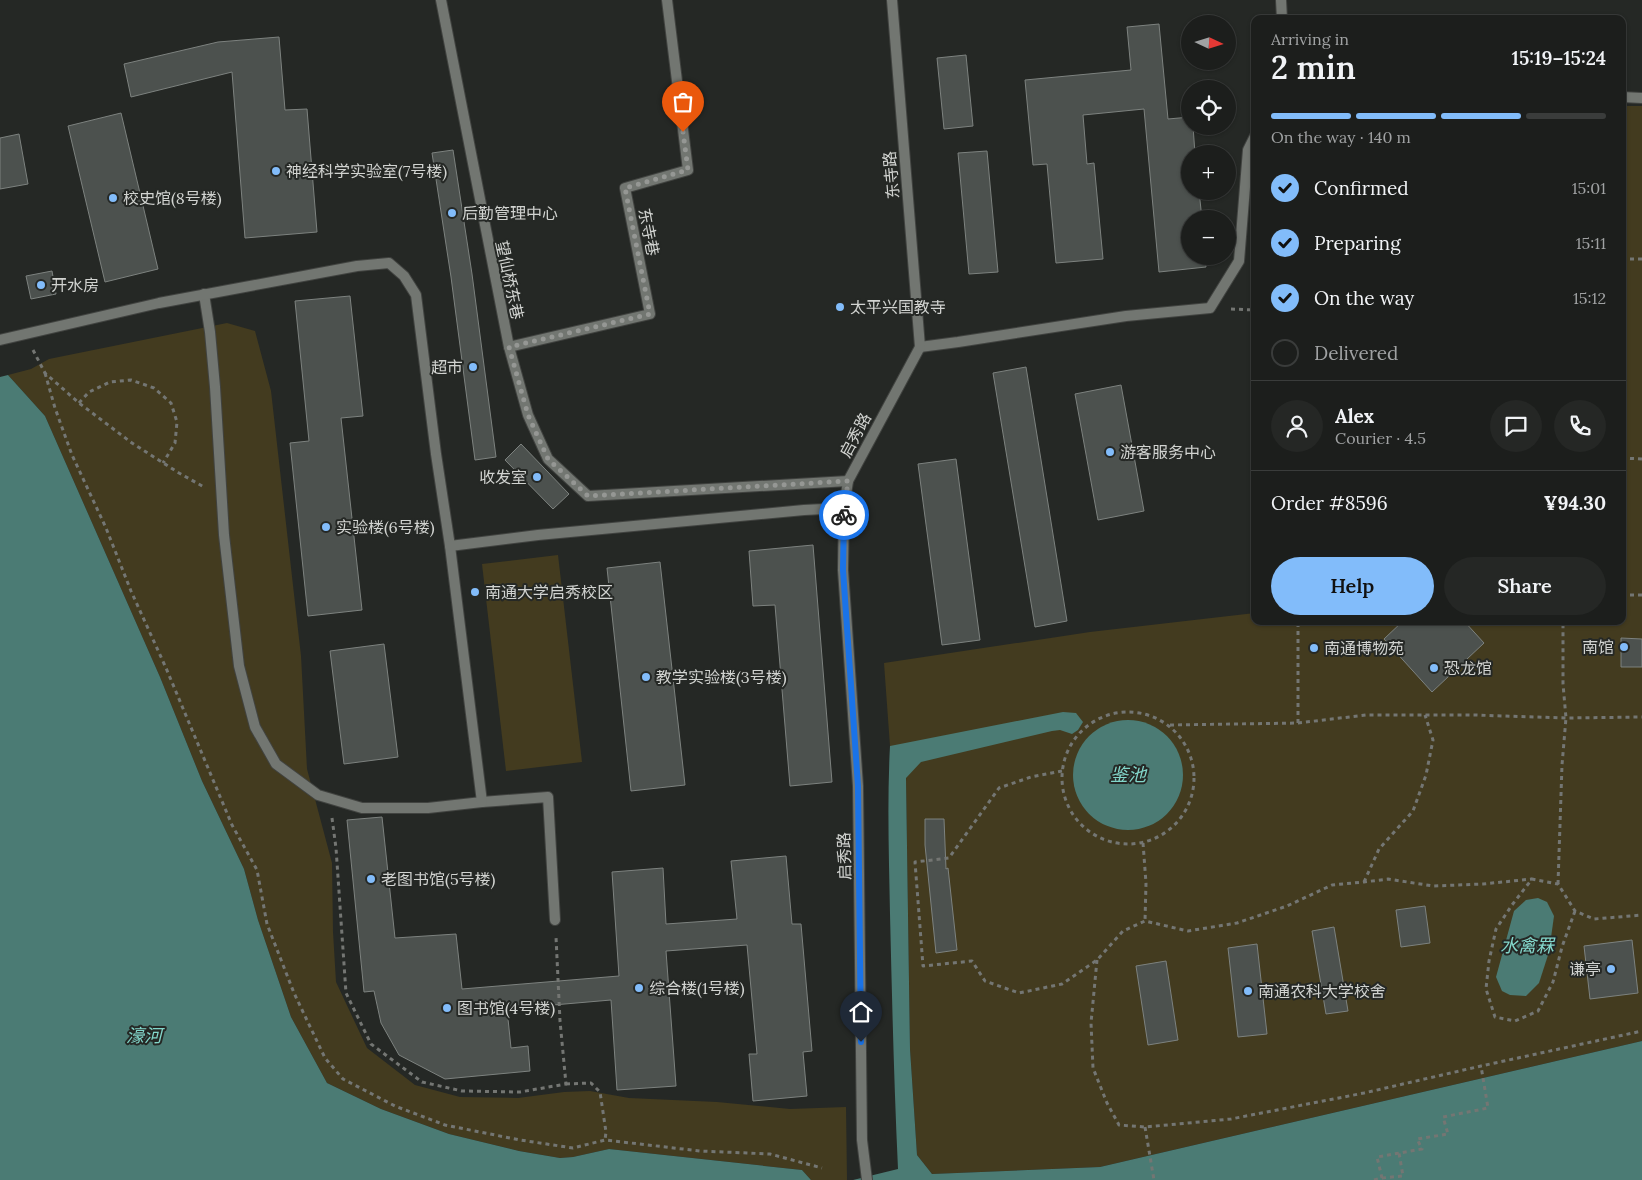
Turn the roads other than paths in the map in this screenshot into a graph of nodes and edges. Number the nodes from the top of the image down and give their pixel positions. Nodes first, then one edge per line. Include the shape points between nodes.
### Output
1 (441, 0) edge
2 (667, 0) edge
3 (892, 0) edge
4 (1281, 0) edge
5 (1282, 15) edge
6 (1626, 97) edge
7 (1642, 98) edge
8 (1251, 144) edge
9 (204, 294) junction
10 (0, 340) edge
11 (509, 347) junction
12 (920, 347) junction
13 (848, 481) junction
14 (844, 508) junction
15 (450, 546) junction
16 (482, 802) junction
17 (556, 920) road end
18 (867, 1180) edge

1 - 11 street, 望仙桥东巷
2 - 11 street, 东寺巷 via 688,170 625,188 650,314
3 - 12 street, 东寺路
4 - 5 street
6 - 7 street
8 - 12 street via 1240,261 1210,308 1126,316
9 - 10 street
9 - 15 street via 389,263 404,276 416,296
9 - 16 street via 210,332 224,535 239,666 256,727 276,764 318,795 362,808 428,808
11 - 13 street, 望仙桥东巷 via 528,415 548,459 588,496
12 - 13 street, 启秀路
13 - 14 street, 启秀路
14 - 15 street via 558,533
14 - 18 street, 启秀路 via 843,570 858,786 862,1140
15 - 16 street
16 - 17 street via 548,798

